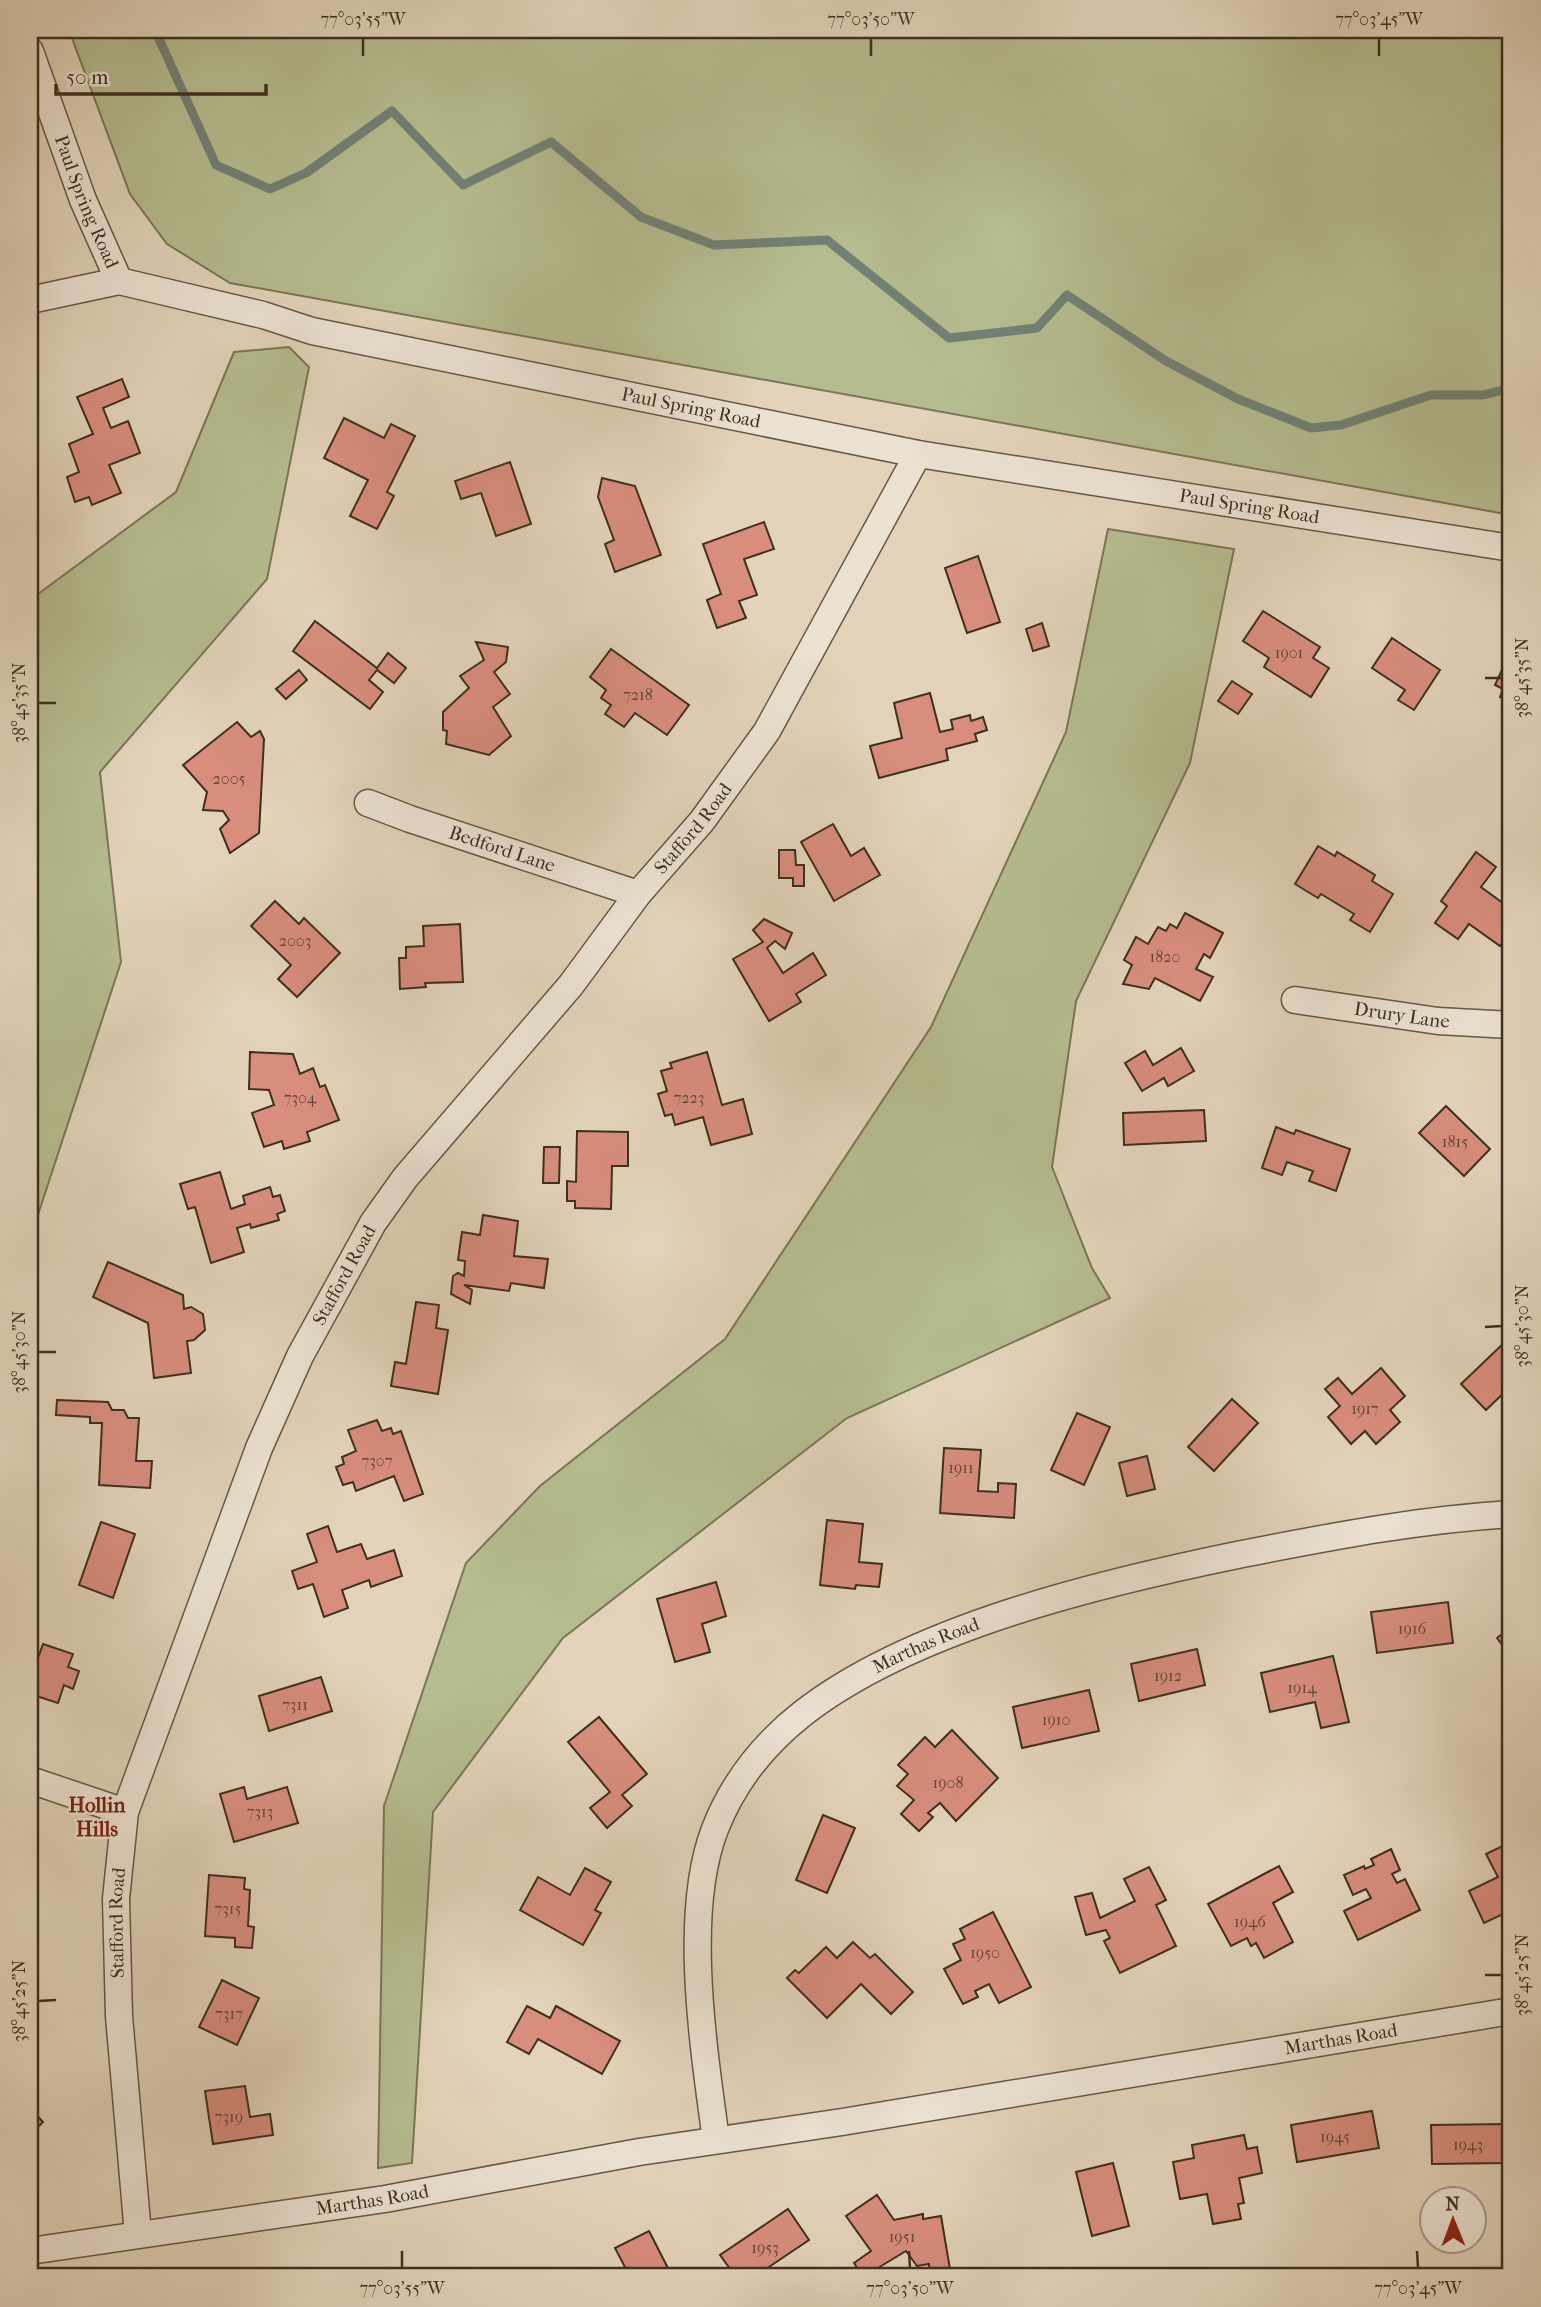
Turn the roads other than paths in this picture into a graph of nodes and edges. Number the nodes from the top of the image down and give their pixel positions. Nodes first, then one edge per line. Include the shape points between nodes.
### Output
1 (30, 51) edge
2 (119, 281) junction
3 (30, 300) edge
4 (918, 454) junction
5 (1511, 548) edge
6 (369, 803) dead end
7 (638, 894) junction
8 (1295, 1000) dead end
9 (1511, 1025) edge
10 (1511, 1514) edge
11 (30, 1780) edge
12 (125, 1812) junction
13 (1511, 2011) edge
14 (716, 2140) junction
15 (138, 2234) junction
16 (30, 2251) edge

1 - 2 street, Paul Spring Road via 83,200
2 - 3 street
2 - 4 street, Paul Spring Road via 312,331
4 - 5 street, Paul Spring Road
4 - 7 street, Stafford Road via 767,731 702,821
6 - 7 street, Bedford Lane
7 - 12 street, Stafford Road via 571,985 405,1178 349,1262 259,1448
8 - 9 street, Drury Lane via 1438,1021
10 - 14 street, Marthas Road via 1388,1525 1089,1590 931,1643 864,1675 801,1715 750,1767 730,1797 706,1857 697,1917
11 - 12 street
12 - 15 street, Stafford Road via 116,1899 119,2016
13 - 14 street, Marthas Road
14 - 15 street, Marthas Road via 385,2199
15 - 16 street, Marthas Road

